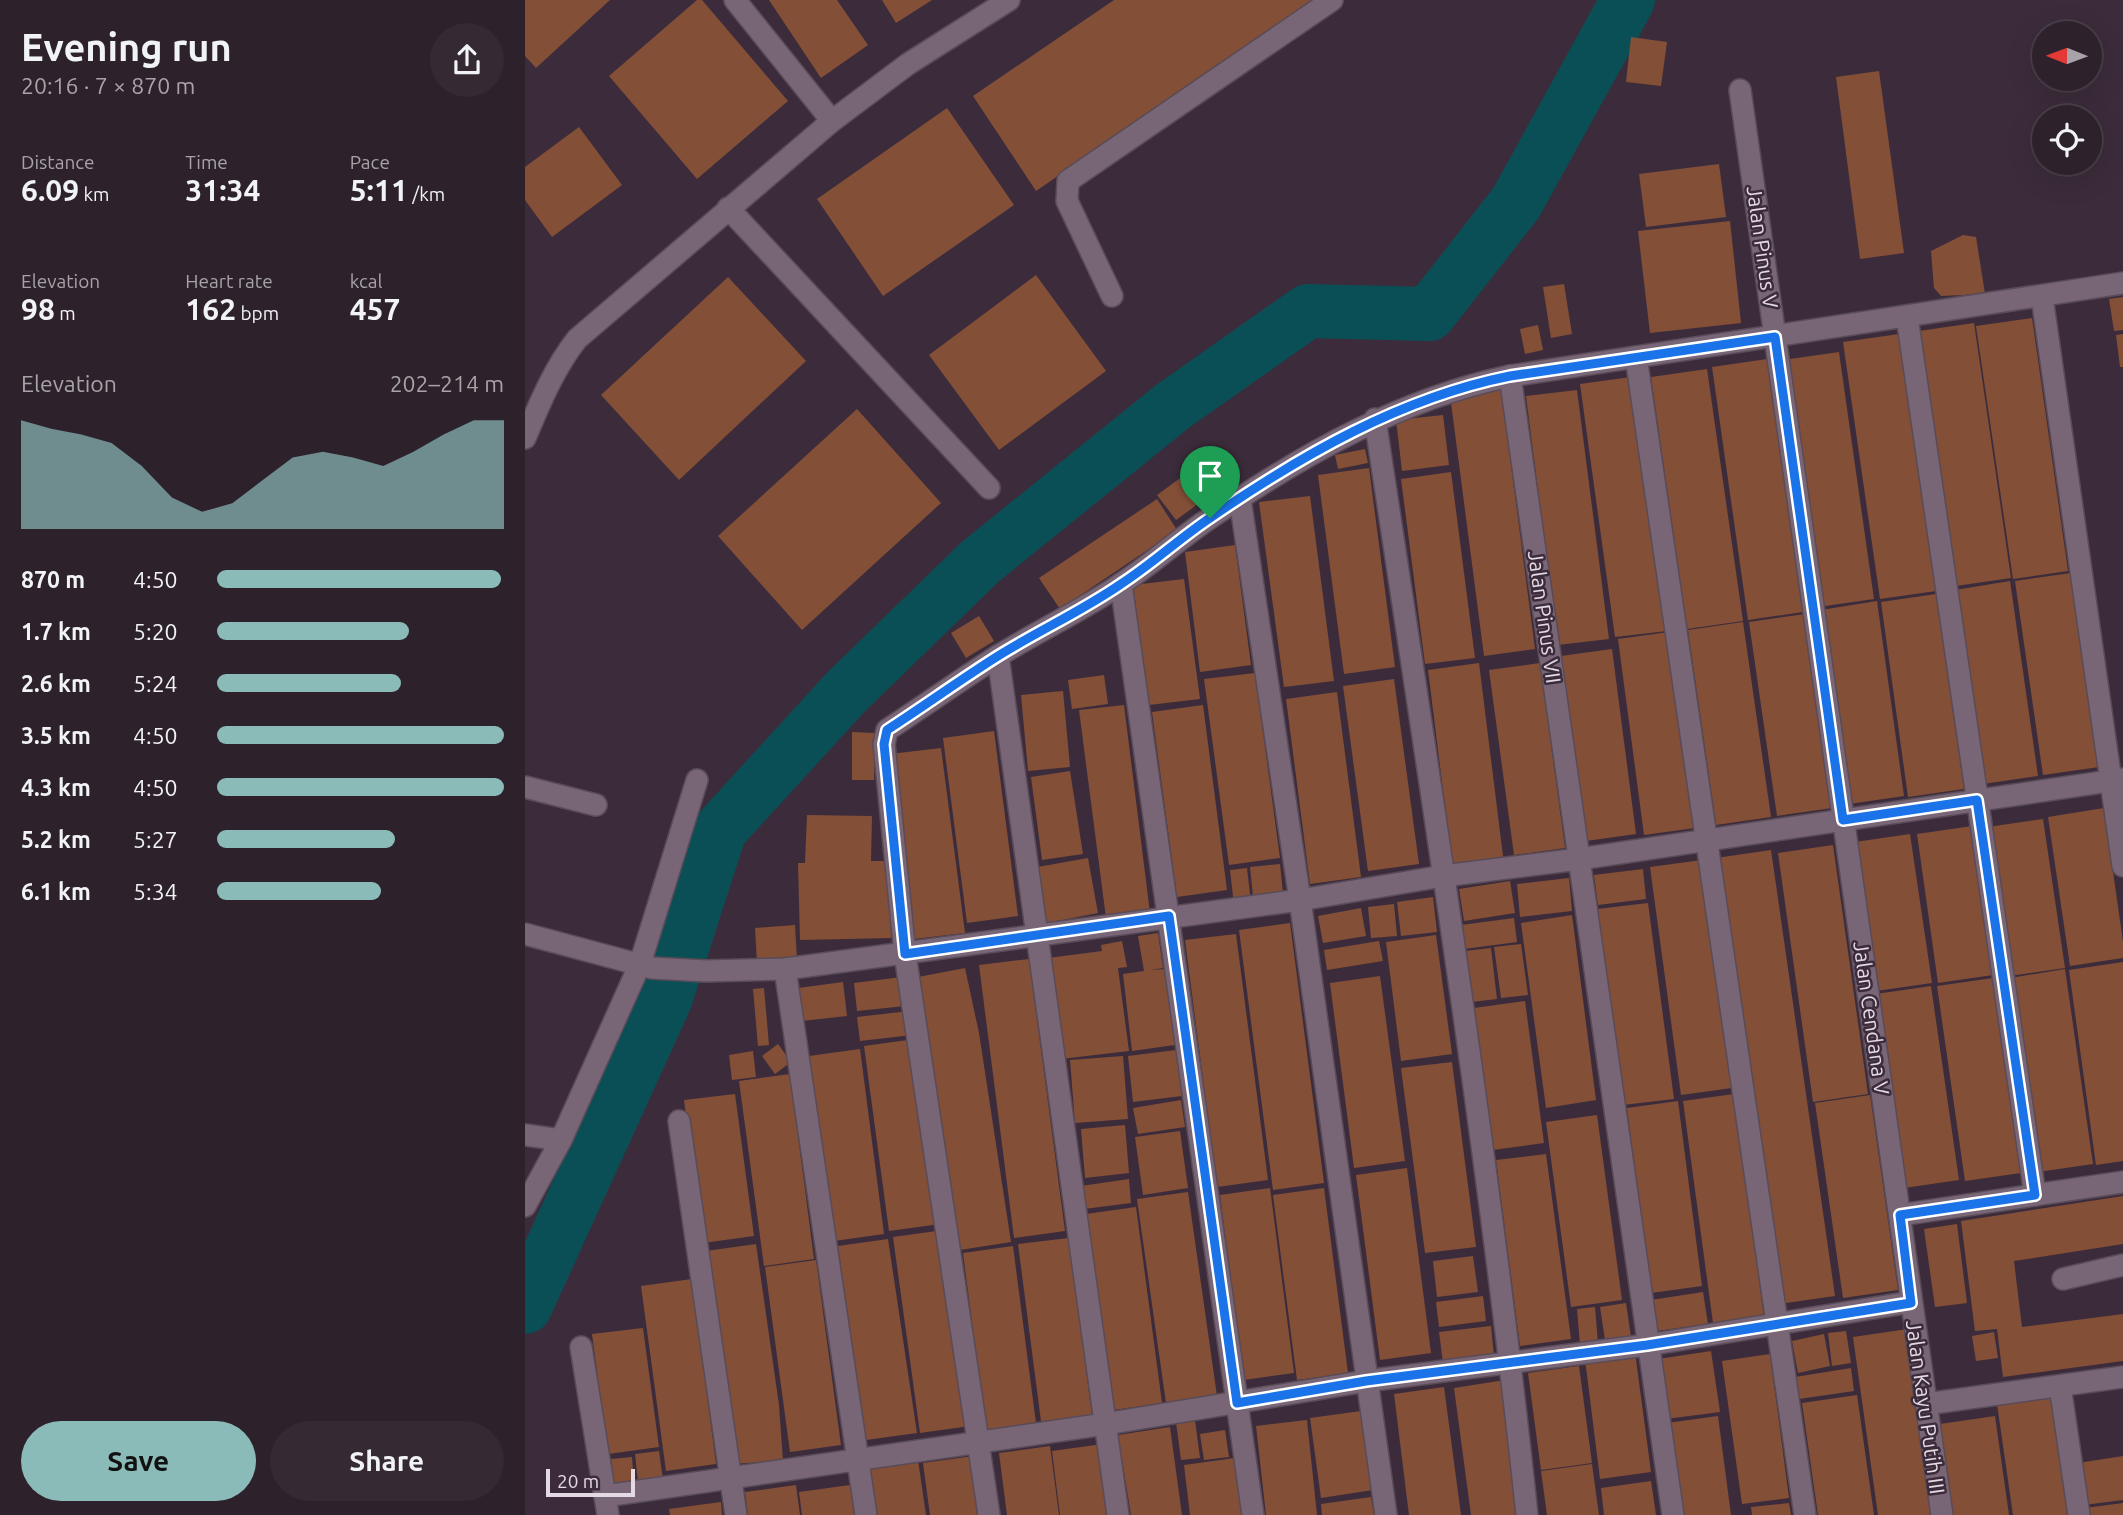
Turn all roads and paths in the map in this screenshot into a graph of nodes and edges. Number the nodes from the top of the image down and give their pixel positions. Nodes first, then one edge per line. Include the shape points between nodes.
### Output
1 (735, 0) edge
2 (1009, 0) edge
3 (1332, 0) edge
4 (1740, 90) dead end
5 (832, 121) junction
6 (728, 208) junction
7 (2123, 283) edge
8 (1112, 296) dead end
9 (2042, 297) junction
10 (1907, 317) junction
11 (1775, 337) junction
12 (1636, 357) junction
13 (1510, 376) junction
14 (1375, 419) junction
15 (525, 438) edge
16 (989, 488) dead end
17 (1240, 499) junction
18 (1121, 584) junction
19 (998, 656) junction
20 (697, 780) dead end
21 (2117, 780) edge
22 (525, 787) edge
23 (1977, 800) junction
24 (596, 805) dead end
25 (1843, 820) junction
26 (1706, 840) junction
27 (1579, 859) junction
28 (2123, 866) edge
29 (1443, 876) junction
30 (1300, 900) junction
31 (1169, 916) junction
32 (525, 934) edge
33 (1036, 936) junction
34 (905, 954) junction
35 (646, 966) junction
36 (785, 969) junction
37 (679, 1121) dead end
38 (525, 1135) edge
39 (561, 1140) junction
40 (2123, 1182) edge
41 (2035, 1195) junction
42 (525, 1206) edge
43 (1900, 1215) junction
44 (2123, 1265) edge
45 (2063, 1279) dead end
46 (1911, 1303) junction
47 (1776, 1322) junction
48 (1647, 1345) junction
49 (581, 1347) dead end
50 (1511, 1361) junction
51 (2123, 1377) edge
52 (1366, 1381) junction
53 (2060, 1386) junction
54 (1237, 1403) junction
55 (1926, 1404) junction
56 (1105, 1424) junction
57 (978, 1442) junction
58 (859, 1458) junction
59 (731, 1478) junction
60 (606, 1505) edge
61 (736, 1515) edge
62 (866, 1515) edge
63 (989, 1515) edge
64 (1118, 1515) edge
65 (1253, 1515) edge
66 (1386, 1515) edge
67 (1527, 1515) edge
68 (1673, 1515) edge
69 (1805, 1515) edge
70 (1942, 1515) edge
71 (2079, 1515) edge

1 - 5 street
2 - 5 street via 908,64
3 - 8 street via 1068,181 1067,201
4 - 11 street, Jalan Pinus V
5 - 6 street
6 - 15 street via 577,340 547,384
6 - 16 street
7 - 9 street
9 - 10 street
9 - 21 street
10 - 11 street
10 - 23 street
11 - 12 street
11 - 25 street, Jalan Pinus V
12 - 13 street
12 - 26 street
13 - 14 street via 1472,383
13 - 27 street, Jalan Pinus VII
14 - 17 street
14 - 29 street
17 - 18 street
17 - 30 street
18 - 19 street
18 - 31 street
19 - 33 street
19 - 34 street via 885,734
20 - 35 street
21 - 23 street
21 - 28 street
22 - 24 street
23 - 25 street
23 - 41 street
25 - 26 street
25 - 43 street, Jalan Cendana V
26 - 27 street
26 - 47 street
27 - 29 street
27 - 48 street, Jalan Pinus VII
29 - 30 street
29 - 50 street
30 - 31 street
30 - 52 street
31 - 33 street
31 - 54 street
32 - 35 street
33 - 34 street
33 - 56 street
34 - 36 street
34 - 57 street
35 - 36 street via 706,971
35 - 39 street
36 - 58 street
37 - 59 street
38 - 39 street
39 - 42 street
40 - 41 street
41 - 43 street
43 - 46 street, Jalan Kayu Putih III
44 - 45 street
46 - 47 street
46 - 55 street, Jalan Kayu Putih III
47 - 48 street
47 - 69 street
48 - 50 street
48 - 68 street, Jalan Pinus VII
49 - 60 street
50 - 52 street
50 - 67 street
51 - 53 street
52 - 54 street
52 - 66 street
53 - 55 street
53 - 71 street
54 - 56 street
54 - 65 street
55 - 70 street, Jalan Kayu Putih III
56 - 57 street
56 - 64 street
57 - 58 street
57 - 63 street
58 - 59 street
58 - 62 street
59 - 60 street
59 - 61 street

